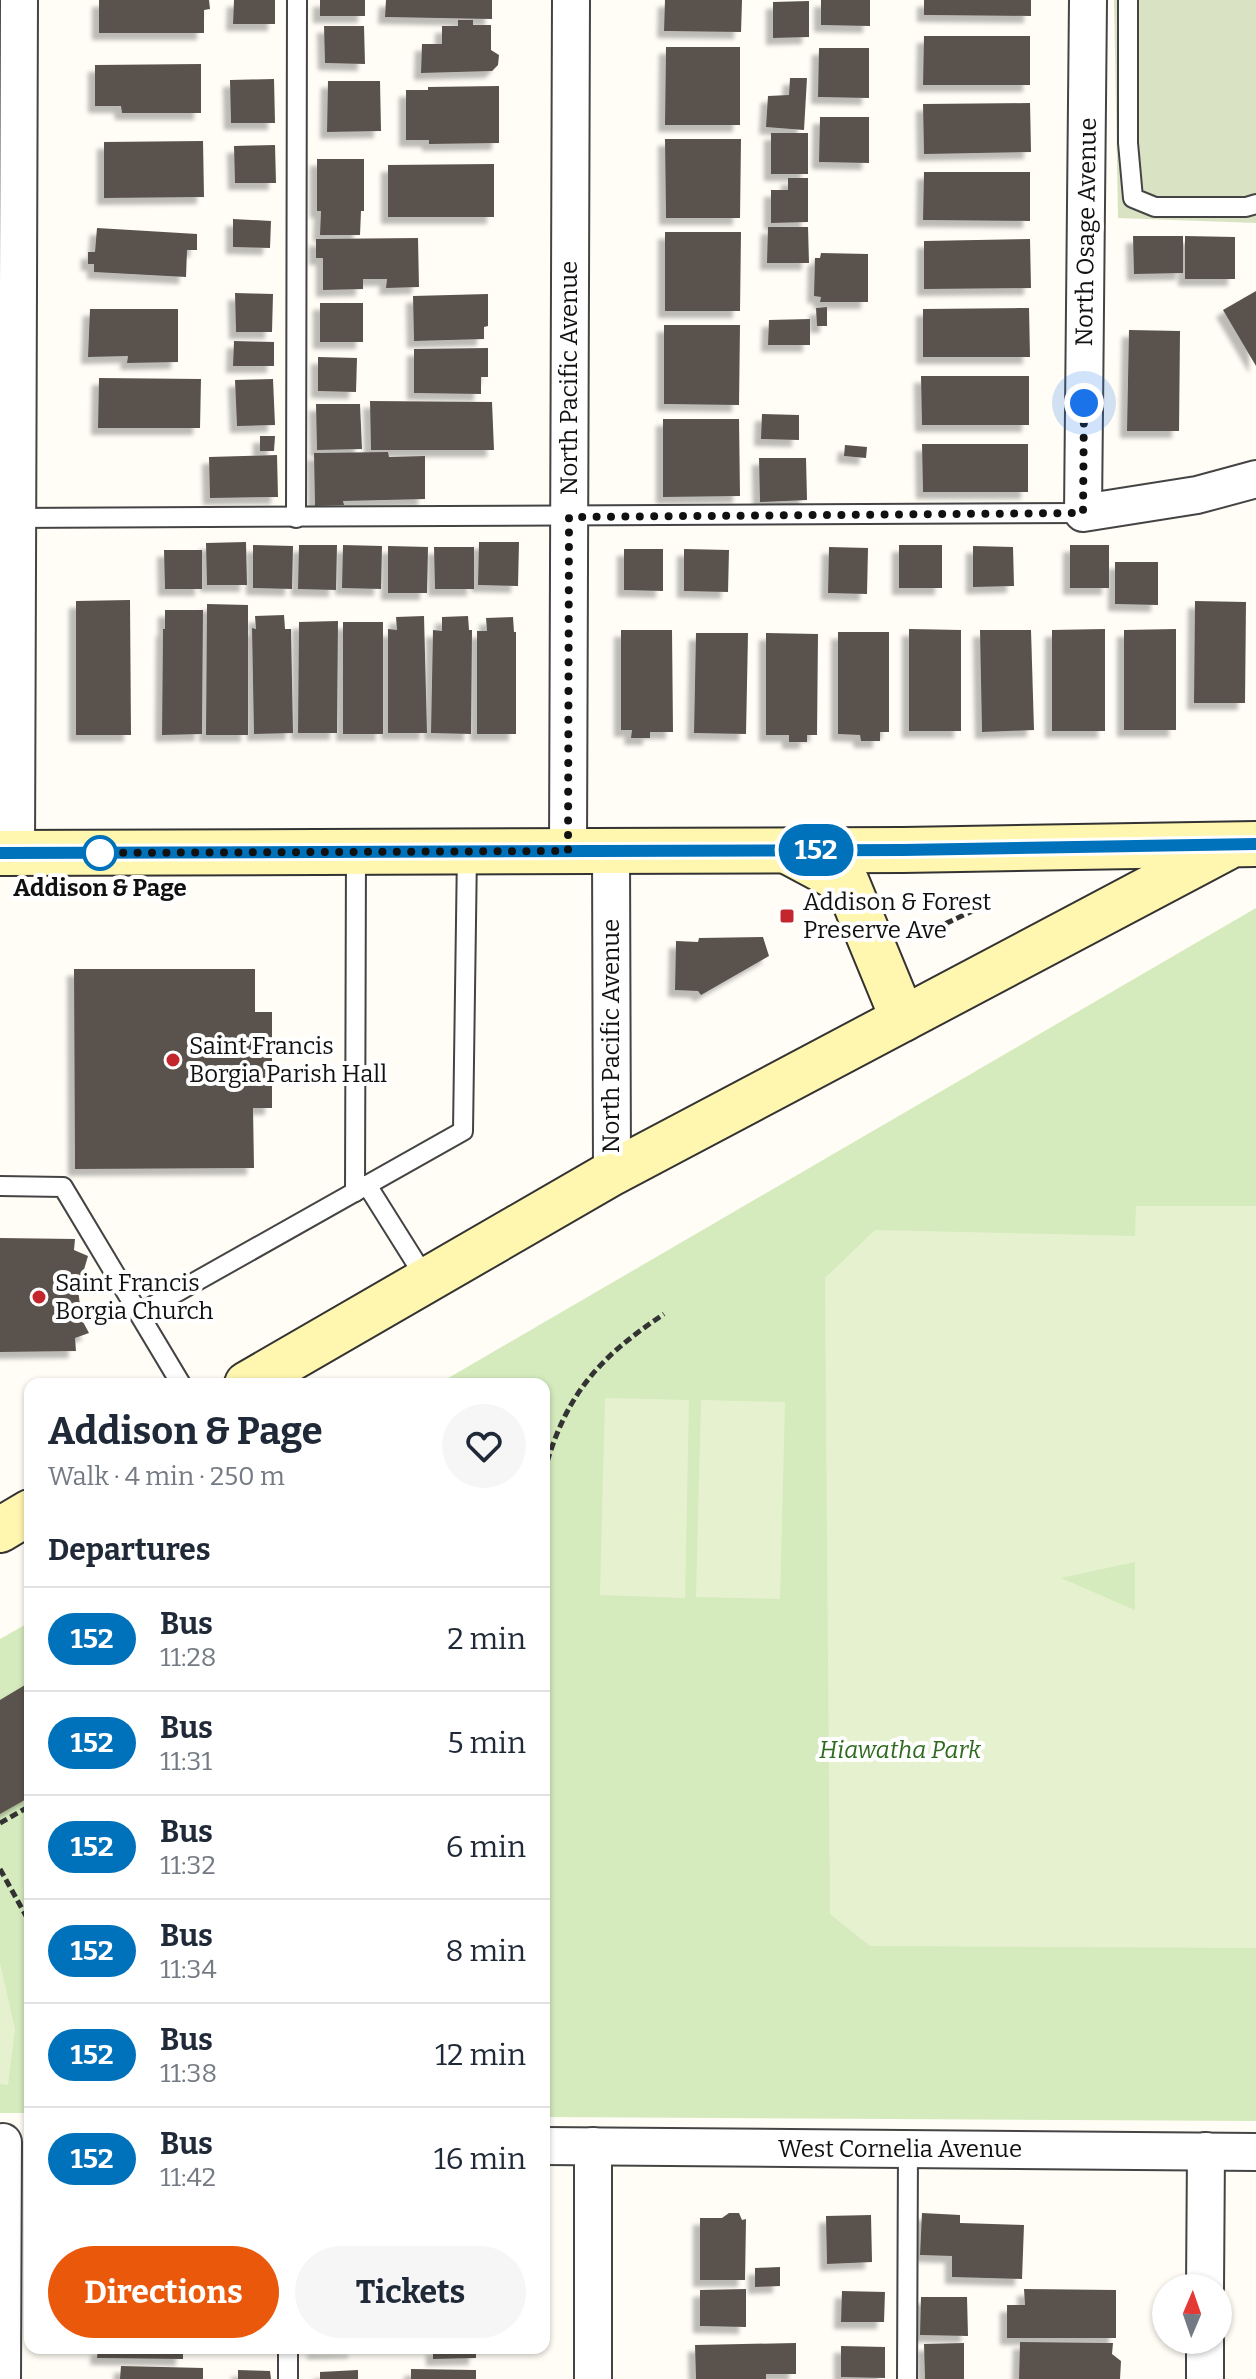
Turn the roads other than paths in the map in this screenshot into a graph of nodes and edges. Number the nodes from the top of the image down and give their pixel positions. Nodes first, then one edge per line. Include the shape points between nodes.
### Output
1 (19, 0) edge
2 (297, 0) edge
3 (571, 0) edge
4 (1088, 0) edge
5 (1128, 0) edge
6 (1256, 204) edge
7 (1256, 479) edge
8 (1083, 513) junction
9 (569, 517) junction
10 (8, 518) edge
11 (296, 518) junction
12 (1249, 839) edge
13 (787, 850) junction
14 (568, 851) junction
15 (611, 851) junction
16 (356, 852) junction
17 (467, 852) junction
18 (8, 853) edge
19 (903, 1019) junction
20 (612, 1173) junction
21 (0, 1186) edge
22 (361, 1188) junction
23 (426, 1279) junction
24 (140, 1313) junction
25 (178, 1378) edge
26 (257, 1378) edge
27 (24, 1516) edge
28 (0, 1530) edge
29 (11, 2142) edge
30 (550, 2146) edge
31 (593, 2146) junction
32 (908, 2149) junction
33 (1206, 2151) junction
34 (1256, 2152) edge
35 (1205, 2274) edge
36 (288, 2354) edge
37 (1205, 2354) edge
38 (2, 2379) edge
39 (288, 2379) edge
40 (593, 2379) edge
41 (907, 2379) edge
42 (1205, 2379) edge

1 - 10 street
2 - 11 lane
3 - 9 street, North Pacific Avenue
4 - 8 street, North Osage Avenue
5 - 6 lane via 1133,198 1155,207
7 - 8 street via 1197,495
8 - 9 lane
9 - 11 lane
9 - 14 street, North Pacific Avenue
10 - 11 lane
10 - 18 street
12 - 13 main road
12 - 19 main road
13 - 15 main road
13 - 19 main road via 847,883
14 - 15 main road
14 - 17 main road
15 - 20 street, North Pacific Avenue
16 - 17 main road
16 - 18 main road
16 - 22 lane
17 - 22 lane via 463,1131
19 - 20 main road
20 - 23 main road
21 - 24 lane via 63,1187
22 - 23 lane
22 - 24 lane
23 - 26 main road
24 - 25 lane
27 - 28 main road
29 - 38 street
30 - 31 street, West Cornelia Avenue
31 - 32 street, West Cornelia Avenue
31 - 40 street
32 - 33 street, West Cornelia Avenue
32 - 41 lane
33 - 34 street, West Cornelia Avenue
33 - 35 street
36 - 39 lane
37 - 42 street

